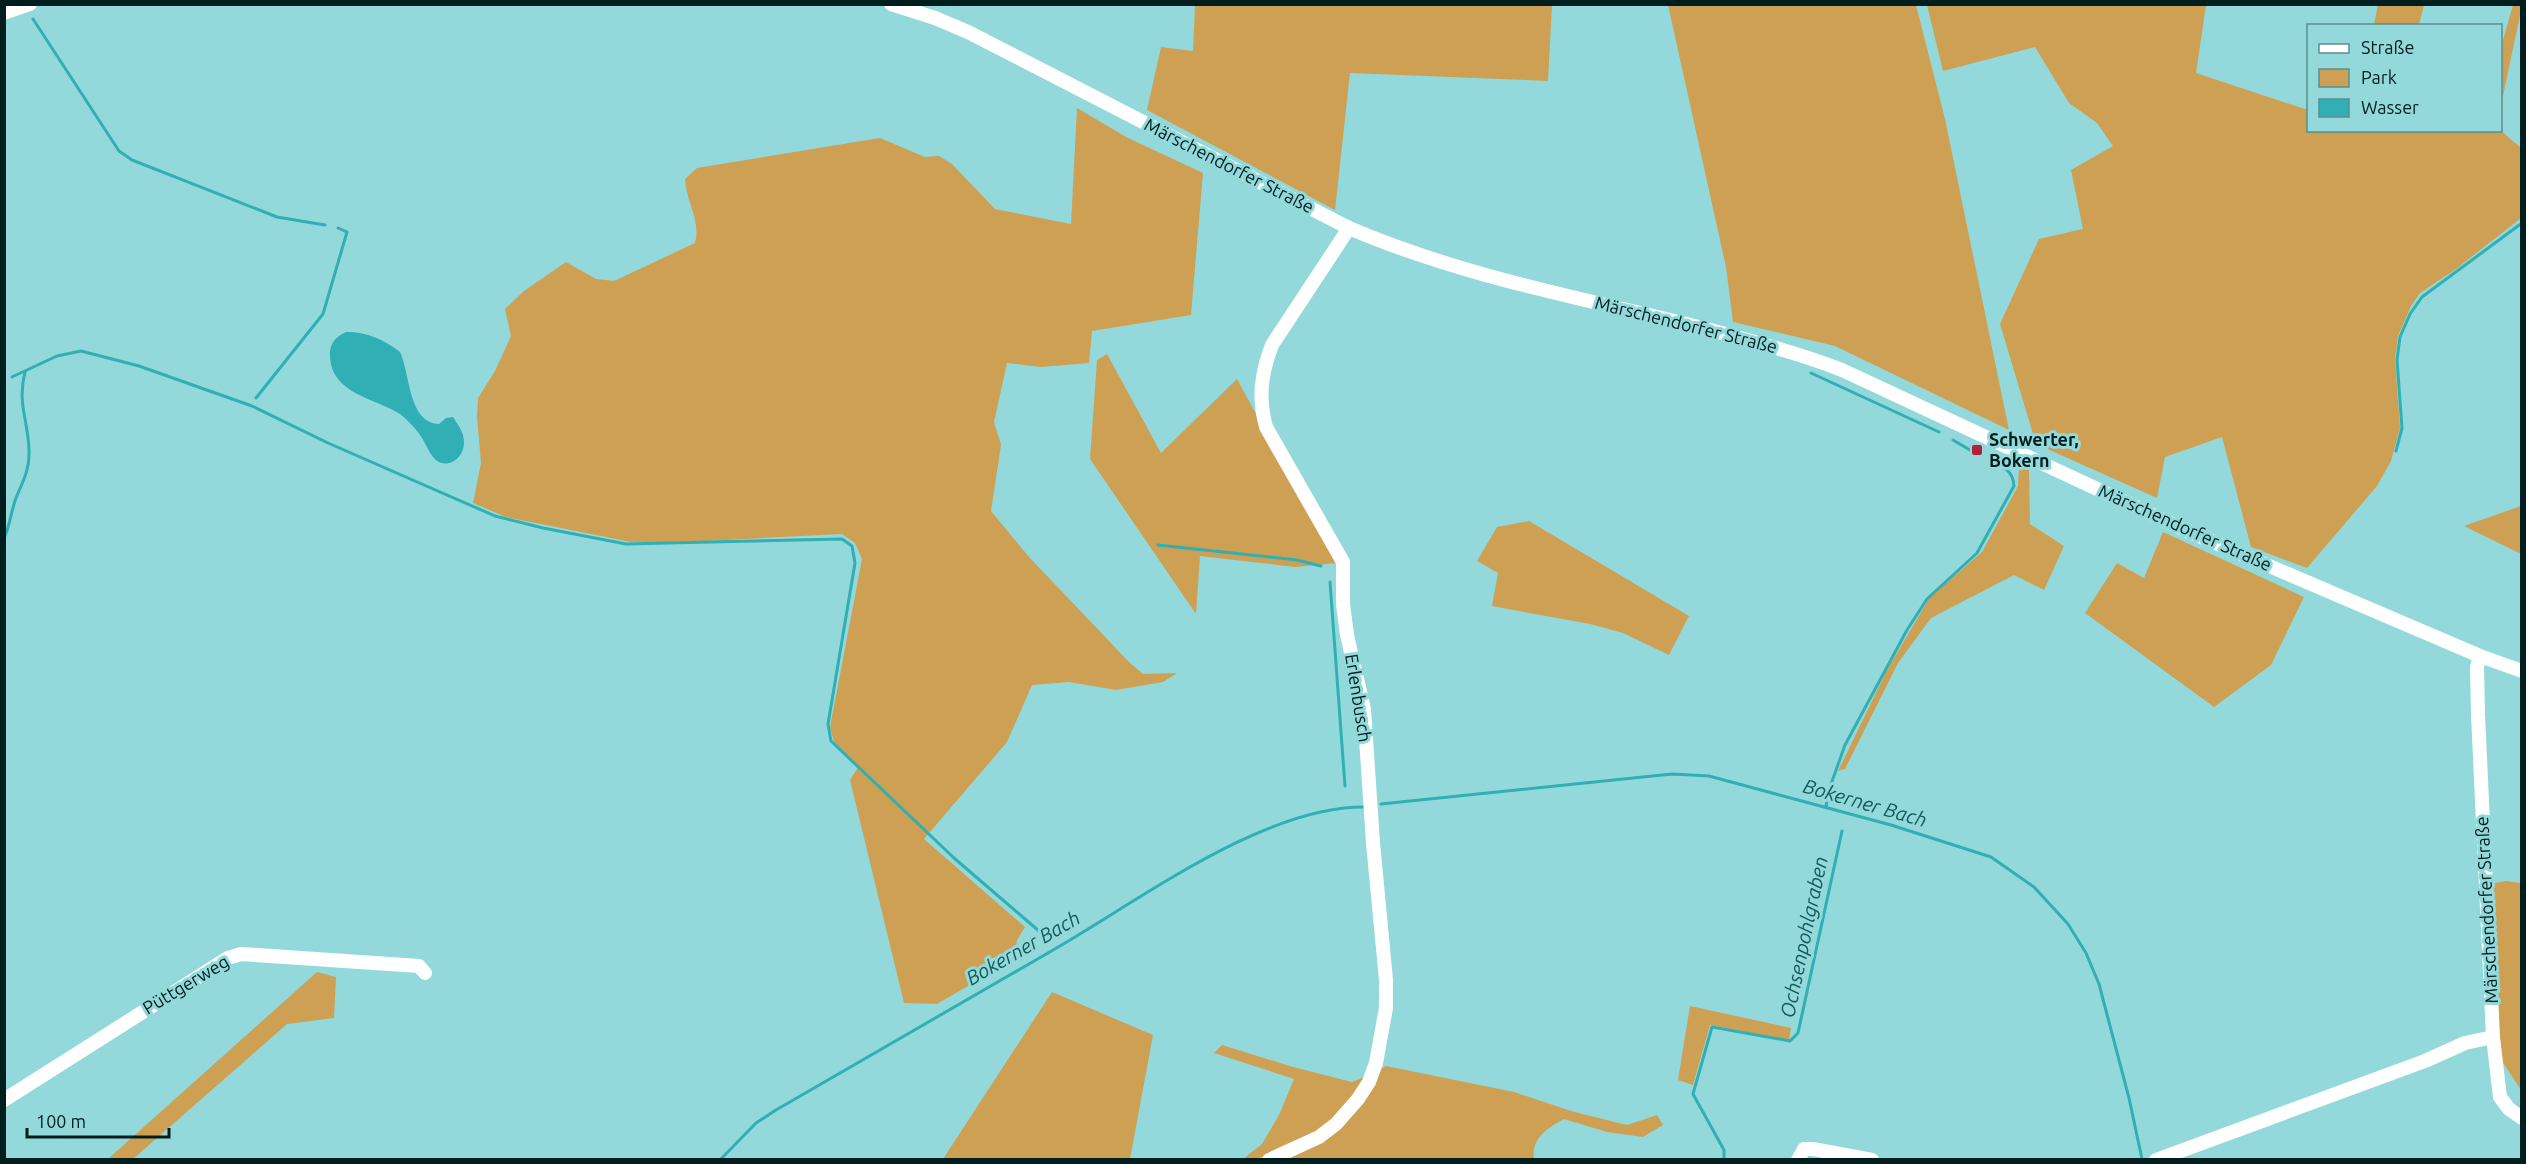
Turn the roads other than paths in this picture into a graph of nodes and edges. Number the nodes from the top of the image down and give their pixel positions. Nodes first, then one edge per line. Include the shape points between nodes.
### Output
1 (30, 4) edge
2 (891, 4) edge
3 (941, 4) edge
4 (4, 13) edge
5 (934, 18) junction
6 (1349, 228) junction
7 (2480, 656) junction
8 (2522, 671) edge
9 (425, 973) dead end
10 (2493, 1037) junction
11 (4, 1100) edge
12 (2522, 1118) edge
13 (1269, 1160) edge
14 (1798, 1160) edge
15 (1872, 1160) edge
16 (2156, 1160) edge

1 - 4 street
2 - 5 street, Märschendorfer Straße
3 - 5 street
5 - 6 street, Märschendorfer Straße
6 - 7 street, Märschendorfer Straße via 1438,262 1809,357 2185,530
6 - 13 street, Erlenbusch via 1272,345 1260,387 1261,409 1266,428 1343,562 1347,634 1364,709 1386,1008 1376,1063 1358,1099 1319,1137
7 - 8 street, Märschendorfer Straße
7 - 10 street, Märschendorfer Straße via 2478,715
9 - 11 street, Püttgerweg via 418,966 241,954 228,958
10 - 12 street, Märschendorfer Straße via 2500,1097
10 - 16 street via 2465,1044
14 - 15 street via 1804,1149

